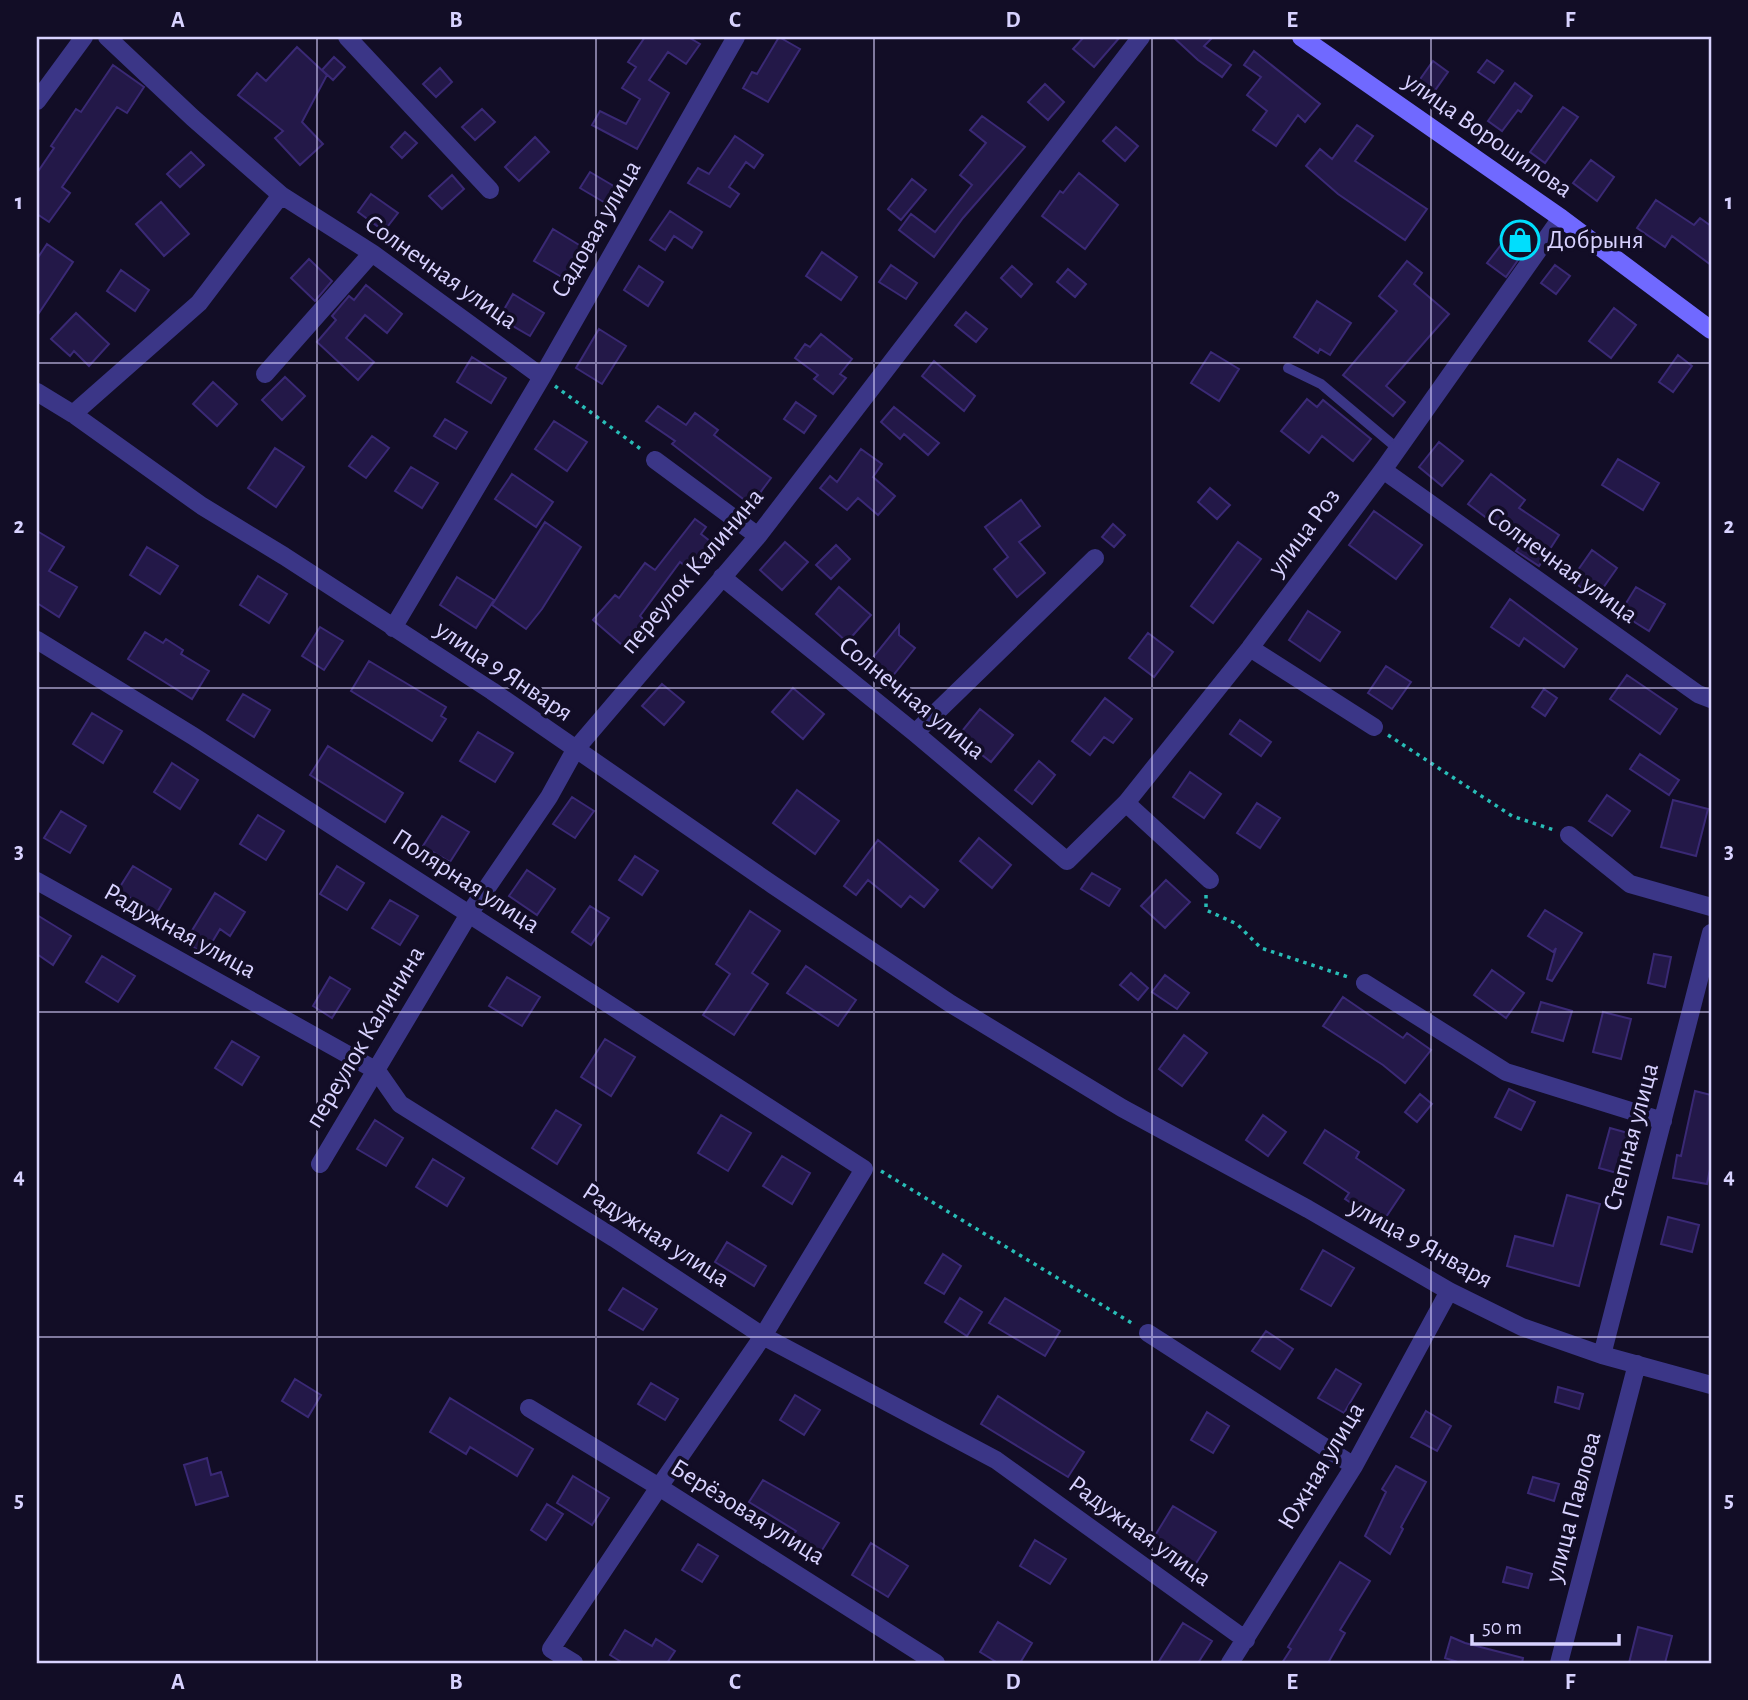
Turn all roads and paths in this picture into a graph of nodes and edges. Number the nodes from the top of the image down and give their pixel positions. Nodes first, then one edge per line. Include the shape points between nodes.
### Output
1 (84, 37) edge
2 (107, 37) edge
3 (347, 37) edge
4 (736, 37) edge
5 (1142, 37) edge
6 (1301, 37) edge
7 (37, 101) edge
8 (490, 190) dead end
9 (281, 195) junction
10 (1561, 218) junction
11 (372, 253) junction
12 (1711, 330) edge
13 (1288, 368) dead end
14 (265, 374) dead end
15 (542, 377) junction
16 (37, 392) edge
17 (73, 414) junction
18 (1398, 449) junction
19 (655, 460) joint
20 (1383, 470) junction
21 (758, 536) junction
22 (1095, 558) dead end
23 (722, 577) junction
24 (393, 628) junction
25 (37, 640) edge
26 (1250, 648) junction
27 (1711, 699) edge
28 (1374, 727) joint
29 (915, 733) junction
30 (575, 750) junction
31 (1126, 803) junction
32 (1569, 835) joint
33 (1067, 861) joint
34 (1210, 880) joint
35 (37, 881) edge
36 (1711, 907) edge
37 (469, 914) junction
38 (1711, 933) edge
39 (1365, 983) joint
40 (377, 1071) junction
41 (1663, 1121) junction
42 (320, 1164) dead end
43 (872, 1170) junction
44 (1450, 1292) junction
45 (1149, 1333) joint
46 (763, 1336) junction
47 (1602, 1354) junction
48 (1637, 1364) junction
49 (1711, 1385) edge
50 (529, 1408) dead end
51 (1354, 1466) junction
52 (659, 1487) junction
53 (1246, 1640) junction
54 (574, 1663) edge
55 (936, 1663) edge
56 (1230, 1663) edge
57 (1559, 1663) edge

1 - 7 street
2 - 9 street, Солнечная улица
3 - 8 street
4 - 15 street, Садовая улица
5 - 21 street, переулок Калинина
6 - 10 main road, улица Ворошилова
9 - 11 street, Солнечная улица
9 - 17 street via 199,303
10 - 12 main road, улица Ворошилова
10 - 18 street, улица Роз
11 - 14 street
11 - 15 street, Солнечная улица
13 - 18 lane via 1321,384
15 - 19 path
15 - 24 street, Садовая улица
16 - 17 street
17 - 24 street, улица 9 Января via 202,506
18 - 20 street, улица Роз
19 - 21 street
20 - 26 street, улица Роз
20 - 27 street, Солнечная улица
21 - 23 street, переулок Калинина
22 - 29 street
23 - 29 street, Солнечная улица
23 - 30 street, переулок Калинина
24 - 30 street, улица 9 Января
25 - 37 street, Полярная улица
26 - 28 street
26 - 31 street, улица Роз
28 - 32 path via 1512,816
29 - 33 street, Солнечная улица
30 - 37 street, переулок Калинина via 549,797
30 - 44 street, улица 9 Января via 951,1004 1122,1108
31 - 33 street, улица Роз
31 - 34 street
32 - 36 street via 1630,884
34 - 39 path via 1206,910 1237,924 1261,948
35 - 40 street, Радужная улица
37 - 40 street, переулок Калинина
37 - 43 street, Полярная улица
38 - 41 street, Степная улица
39 - 41 street via 1506,1072
40 - 42 street, переулок Калинина
40 - 46 street, Радужная улица via 400,1104
41 - 47 street, Степная улица
43 - 45 path
43 - 46 street
44 - 47 street, улица 9 Января via 1522,1327
44 - 51 street, Южная улица
45 - 51 street
46 - 52 street
46 - 53 street, Радужная улица via 996,1460
47 - 48 street, улица 9 Января
48 - 49 street, улица 9 Января
48 - 57 street, улица Павлова
50 - 52 street, Берёзовая улица
51 - 53 street, Южная улица
52 - 54 street via 551,1650
52 - 55 street, Берёзовая улица
53 - 56 street, Южная улица

